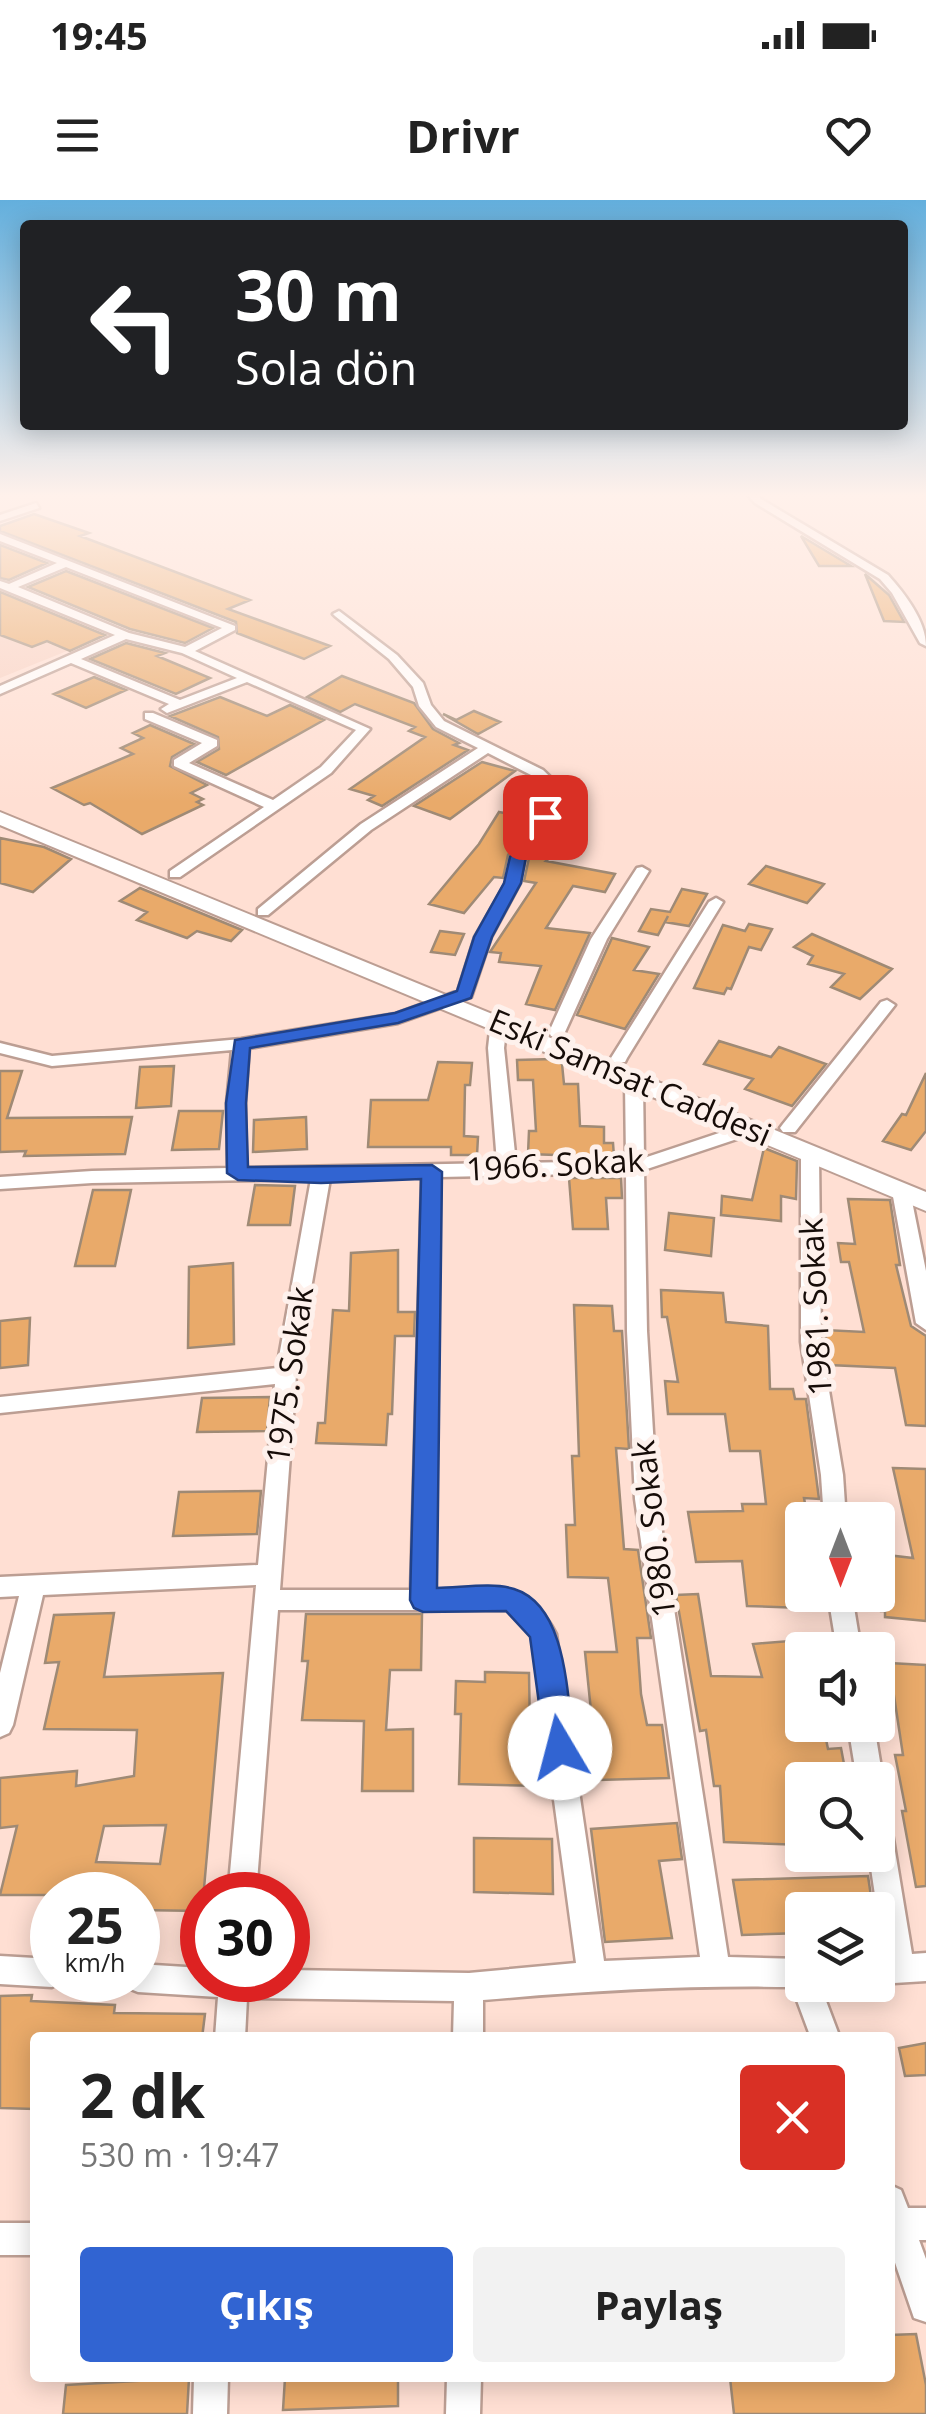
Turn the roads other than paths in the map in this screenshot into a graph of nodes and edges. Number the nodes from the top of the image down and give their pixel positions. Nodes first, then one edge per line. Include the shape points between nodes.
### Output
1 (30, 595) edge
2 (148, 595) edge
3 (899, 595) edge
4 (339, 614) dead end
5 (125, 635) junction
6 (926, 643) edge
7 (186, 651) junction
8 (72, 659) junction
9 (250, 677) junction
10 (0, 690) edge
11 (179, 704) junction
12 (485, 749) junction
13 (0, 803) edge
14 (274, 806) junction
15 (0, 818) edge
16 (642, 871) dead end
17 (175, 874) junction
18 (716, 902) dead end
19 (263, 912) junction
20 (457, 998) junction
21 (887, 1005) dead end
22 (499, 1022) junction
23 (557, 1032) junction
24 (241, 1044) junction
25 (0, 1048) edge
26 (619, 1058) junction
27 (634, 1083) junction
28 (788, 1128) junction
29 (746, 1130) junction
30 (810, 1154) junction
31 (506, 1168) junction
32 (635, 1168) junction
33 (432, 1172) junction
34 (238, 1173) junction
35 (321, 1176) junction
36 (0, 1183) edge
37 (926, 1183) edge
38 (901, 1191) junction
39 (926, 1202) edge
40 (926, 1323) edge
41 (286, 1376) junction
42 (0, 1405) edge
43 (834, 1502) edge
44 (33, 1586) junction
45 (0, 1587) edge
46 (266, 1588) junction
47 (423, 1600) junction
48 (0, 1725) edge
49 (244, 1872) edge
50 (885, 1872) edge
51 (901, 1969) edge
52 (0, 1970) edge
53 (30, 1972) edge
54 (716, 1972) junction
55 (785, 1974) edge
56 (592, 1976) junction
57 (310, 1984) edge
58 (469, 1987) junction
59 (233, 2002) edge
60 (812, 2002) edge
61 (230, 2032) edge
62 (468, 2032) edge
63 (824, 2032) edge
64 (901, 2218) edge
65 (0, 2238) edge
66 (30, 2238) edge
67 (926, 2306) edge
68 (211, 2382) edge
69 (464, 2382) edge
70 (210, 2414) edge
71 (464, 2414) edge

1 - 5 street
2 - 7 street via 231,628
3 - 6 street
4 - 12 street via 382,645 420,686 440,724
5 - 7 street
5 - 8 street
7 - 9 street
8 - 10 street
8 - 11 street
9 - 11 street
9 - 14 street via 364,728 326,770
11 - 14 street via 149,716 212,743 179,763
12 - 19 street via 366,827
12 - 20 street via 538,774 568,802 545,817 518,857 513,883
13 - 17 street, Eski Samsat Caddesi
14 - 17 street
15 - 20 street, Eski Samsat Caddesi
16 - 23 street via 598,938
17 - 19 street, Eski Samsat Caddesi
18 - 26 street
19 - 20 street, Eski Samsat Caddesi
20 - 22 street, Eski Samsat Caddesi
20 - 23 street, Eski Samsat Caddesi
20 - 24 street via 398,1018
21 - 28 street
22 - 27 street, Eski Samsat Caddesi
22 - 31 street
23 - 26 street, Eski Samsat Caddesi
24 - 25 street via 52,1060
24 - 34 street
26 - 28 street, Eski Samsat Caddesi
27 - 29 street, Eski Samsat Caddesi
27 - 32 street, 1980. Sokak
28 - 37 street, Eski Samsat Caddesi
29 - 30 street, Eski Samsat Caddesi
29 - 32 street, 1966. Sokak
30 - 38 street, Eski Samsat Caddesi
30 - 43 street, 1981. Sokak via 811,1342
31 - 32 street, 1966. Sokak
31 - 33 street, 1966. Sokak
32 - 54 street, 1980. Sokak via 646,1500
33 - 35 street, 1966. Sokak
33 - 47 street
34 - 35 street, 1966. Sokak
34 - 36 street, 1966. Sokak
35 - 41 street, 1975. Sokak
38 - 39 street, Eski Samsat Caddesi
38 - 40 street
41 - 42 street
41 - 46 street, 1975. Sokak
44 - 45 street
44 - 46 street
44 - 48 street
46 - 47 street
46 - 49 street, 1975. Sokak
47 - 56 street via 510,1600 544,1634
50 - 51 street
52 - 53 street
54 - 55 street
54 - 56 street
56 - 58 street
57 - 58 street
58 - 62 street
59 - 61 street
60 - 63 street
64 - 67 street
65 - 66 street
68 - 70 street
69 - 71 street

